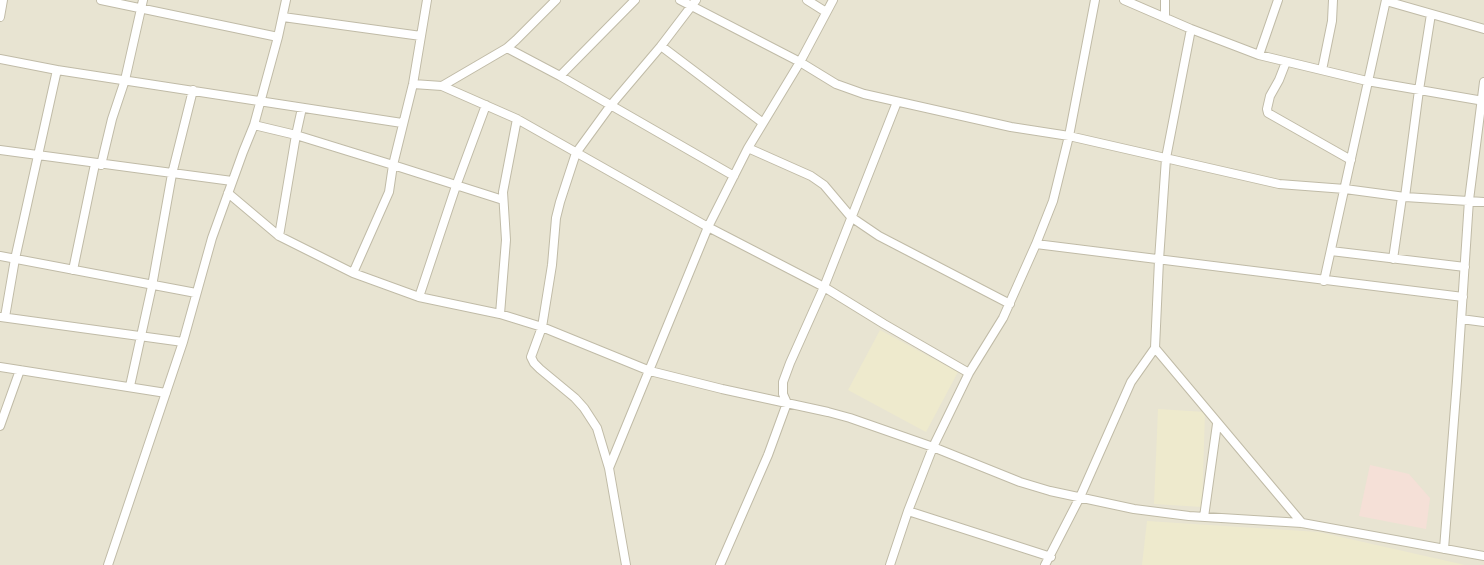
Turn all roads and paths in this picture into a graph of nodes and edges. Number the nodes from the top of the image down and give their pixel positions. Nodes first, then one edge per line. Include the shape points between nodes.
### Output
1 (3, 0) edge
2 (102, 0) edge
3 (142, 0) edge
4 (286, 0) edge
5 (427, 0) edge
6 (556, 0) edge
7 (635, 0) edge
8 (680, 0) edge
9 (807, 0) edge
10 (833, 0) edge
11 (1095, 0) edge
12 (1124, 0) edge
13 (1165, 0) edge
14 (1278, 0) edge
15 (1333, 0) edge
16 (1386, 1) edge
17 (694, 3) edge
18 (141, 9) junction
19 (826, 12) junction
20 (1431, 14) junction
21 (1165, 16) junction
22 (0, 17) edge
23 (283, 17) junction
24 (1191, 29) junction
25 (1484, 29) edge
26 (421, 36) junction
27 (278, 37) junction
28 (661, 46) junction
29 (507, 48) junction
30 (1259, 56) junction
31 (0, 60) edge
32 (800, 62) junction
33 (1286, 62) junction
34 (57, 70) junction
35 (1322, 70) junction
36 (560, 76) junction
37 (125, 80) junction
38 (1367, 81) junction
39 (1484, 82) edge
40 (413, 84) junction
41 (442, 86) junction
42 (194, 90) junction
43 (1419, 90) junction
44 (1483, 100) edge
45 (261, 102) junction
46 (897, 102) junction
47 (486, 104) junction
48 (610, 105) junction
49 (302, 108) junction
50 (517, 119) junction
51 (402, 123) junction
52 (763, 123) junction
53 (254, 125) junction
54 (296, 135) junction
55 (1069, 136) junction
56 (748, 148) junction
57 (0, 150) edge
58 (576, 152) junction
59 (39, 155) junction
60 (1166, 158) junction
61 (1351, 160) junction
62 (98, 164) junction
63 (393, 165) junction
64 (172, 174) junction
65 (734, 176) junction
66 (232, 181) junction
67 (456, 186) junction
68 (1345, 189) junction
69 (228, 193) junction
70 (1404, 197) junction
71 (503, 200) junction
72 (1469, 200) junction
73 (1484, 202) edge
74 (851, 217) junction
75 (708, 228) junction
76 (279, 236) junction
77 (1036, 244) junction
78 (1331, 251) junction
79 (0, 256) edge
80 (1393, 258) junction
81 (15, 259) junction
82 (1159, 260) junction
83 (1464, 267) junction
84 (73, 270) junction
85 (353, 273) junction
86 (1324, 280) junction
87 (152, 286) junction
88 (824, 287) junction
89 (196, 294) junction
90 (419, 297) junction
91 (1462, 297) junction
92 (1010, 304) junction
93 (500, 314) junction
94 (3, 317) edge
95 (1461, 319) junction
96 (1484, 322) edge
97 (542, 327) junction
98 (141, 336) junction
99 (183, 342) junction
100 (1155, 348) junction
101 (0, 367) edge
102 (20, 370) junction
103 (650, 371) junction
104 (970, 373) junction
105 (130, 386) junction
106 (166, 392) junction
107 (787, 403) junction
108 (1218, 424) junction
109 (0, 426) edge
110 (932, 447) junction
111 (609, 468) junction
112 (1080, 497) junction
113 (908, 511) junction
114 (1204, 517) junction
115 (1302, 523) junction
116 (1444, 549) junction
117 (1484, 556) edge
118 (1050, 557) junction
119 (108, 565) edge
120 (626, 565) edge
121 (720, 565) edge
122 (890, 565) edge
123 (1046, 565) edge

1 - 22 street
2 - 18 street
3 - 18 street
4 - 23 street
5 - 26 street
6 - 29 street
7 - 36 street
8 - 17 street
9 - 19 street
10 - 19 street
11 - 55 street
12 - 21 street
13 - 21 street
14 - 30 street
15 - 35 street via 1332,20
16 - 20 street
16 - 38 street
17 - 28 street
17 - 32 street
18 - 27 street
18 - 37 street
19 - 32 street
20 - 25 street
20 - 43 street
21 - 24 street
23 - 26 street
23 - 27 street
24 - 30 street
24 - 60 street
26 - 40 street
27 - 45 street
28 - 48 street
28 - 52 street
29 - 36 street
29 - 41 street
30 - 33 street
31 - 34 street
32 - 46 street via 836,84
32 - 52 street
33 - 35 street
33 - 61 street via 1280,80 1270,96 1268,113
34 - 37 street
34 - 59 street
35 - 38 street
36 - 48 street
37 - 42 street
37 - 62 street
38 - 43 street
38 - 61 street
39 - 44 street
40 - 41 street
40 - 51 street
41 - 47 street
42 - 45 street
42 - 64 street
43 - 44 street
43 - 70 street
44 - 72 street
45 - 49 street
45 - 53 street
46 - 55 street via 1011,127
46 - 74 street
47 - 50 street
47 - 67 street
48 - 58 street
48 - 65 street
49 - 51 street
49 - 54 street
50 - 58 street
50 - 71 street
51 - 63 street
52 - 56 street
53 - 54 street
53 - 66 street
54 - 63 street
54 - 76 street
55 - 60 street
55 - 77 street via 1053,201
56 - 65 street
56 - 74 street via 824,185
57 - 59 street
58 - 75 street
58 - 97 street via 556,218 552,265
59 - 62 street
59 - 81 street
60 - 68 street via 1279,184
60 - 82 street
61 - 68 street
62 - 64 street
62 - 84 street
63 - 67 street
63 - 85 street via 389,192
64 - 66 street
64 - 87 street
65 - 75 street
66 - 69 street
67 - 71 street
67 - 90 street
68 - 70 street
68 - 78 street
69 - 76 street
69 - 89 street
70 - 72 street
70 - 80 street
71 - 93 street via 506,240
72 - 73 street
72 - 83 street
74 - 88 street
74 - 92 street via 879,236
75 - 88 street
75 - 103 street
76 - 85 street
77 - 82 street
77 - 92 street
78 - 80 street
78 - 86 street
79 - 81 street
80 - 83 street
81 - 84 street
81 - 94 street
82 - 86 street
82 - 100 street
83 - 91 street
84 - 87 street
85 - 90 street
86 - 91 street
87 - 89 street
87 - 98 street
88 - 104 street
88 - 107 street via 783,382 783,394
89 - 99 street
90 - 93 street
91 - 95 street
92 - 104 street
93 - 97 street
94 - 98 street
95 - 96 street
95 - 116 street
97 - 103 street
97 - 111 street via 531,357 534,363 584,408 597,428
98 - 99 street
98 - 105 street
99 - 106 street
100 - 108 street
100 - 112 street via 1131,382
101 - 102 street
102 - 105 street
102 - 109 street
103 - 107 street
103 - 111 street
104 - 110 street
105 - 106 street
106 - 119 street
107 - 110 street via 850,418
107 - 121 street via 768,455
108 - 114 street
108 - 115 street
110 - 112 street via 1020,482 1050,492
110 - 113 street
111 - 120 street
112 - 114 street via 1134,509
112 - 118 street
113 - 118 street
113 - 122 street
114 - 115 street
115 - 116 street
116 - 117 street
118 - 123 street

